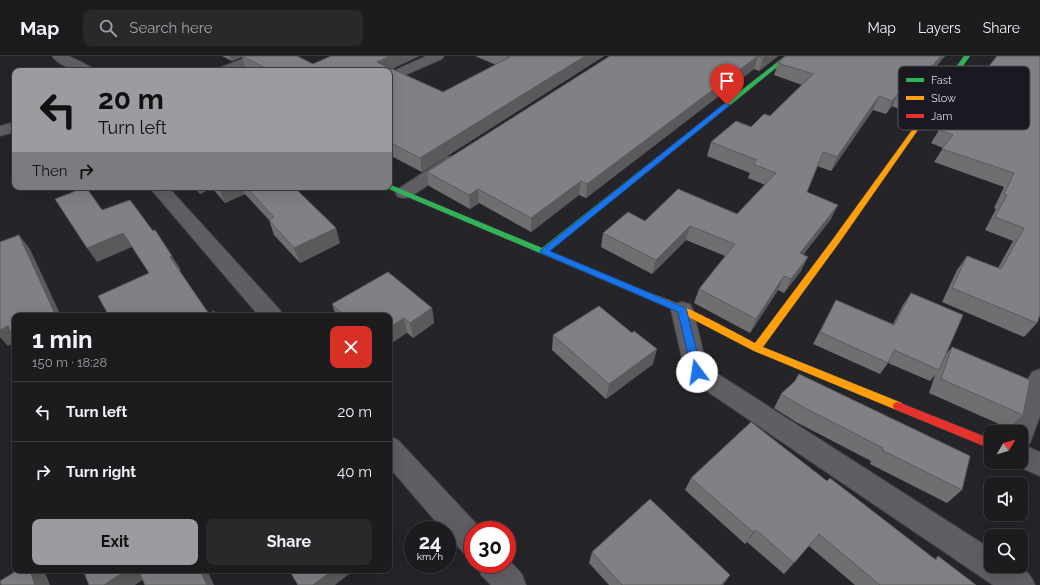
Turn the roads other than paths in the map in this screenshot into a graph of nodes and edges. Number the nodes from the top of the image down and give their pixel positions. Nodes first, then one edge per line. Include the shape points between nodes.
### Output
1 (59, 56) edge
2 (262, 56) edge
3 (437, 56) edge
4 (788, 56) edge
5 (967, 56) edge
6 (90, 64) edge
7 (960, 66) edge
8 (232, 68) edge
9 (392, 77) edge
10 (12, 128) edge
11 (915, 130) edge
12 (0, 131) edge
13 (463, 155) edge
14 (392, 188) edge
15 (161, 190) edge
16 (404, 193) junction
17 (544, 251) junction
18 (682, 310) junction
19 (269, 313) edge
20 (757, 348) junction
21 (1040, 379) edge
22 (1024, 425) edge
23 (984, 441) edge
24 (392, 451) edge
25 (1028, 459) edge
26 (1040, 464) edge
27 (464, 532) edge
28 (984, 561) edge
29 (500, 573) edge
30 (1002, 573) edge
31 (511, 585) edge
32 (1020, 585) edge

1 - 6 street via 72,64
2 - 8 street
3 - 9 street
4 - 17 street
5 - 7 street
10 - 12 street
11 - 20 street
13 - 16 street
14 - 16 street
15 - 19 street
16 - 17 street
17 - 18 street
18 - 20 street
18 - 28 street via 697,372
20 - 23 street
21 - 22 street
24 - 27 street
25 - 26 street
29 - 31 street
30 - 32 street

